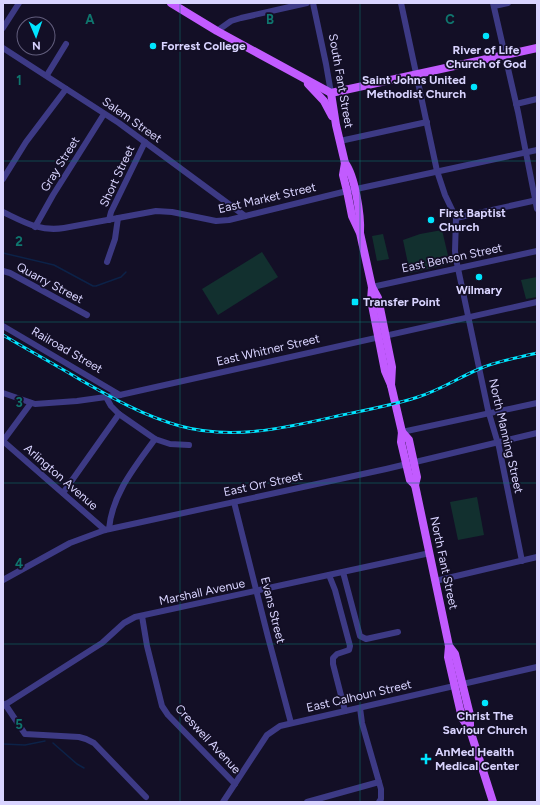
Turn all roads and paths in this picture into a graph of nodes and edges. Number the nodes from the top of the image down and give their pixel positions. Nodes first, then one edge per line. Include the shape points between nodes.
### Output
1 (171, 3) edge
2 (307, 3) edge
3 (313, 3) edge
4 (401, 3) edge
5 (508, 3) edge
6 (16, 4) edge
7 (494, 4) edge
8 (181, 6) edge
9 (3, 28) edge
10 (216, 30) junction
11 (66, 44) dead end
12 (3, 48) edge
13 (537, 48) edge
14 (505, 55) junction
15 (417, 74) junction
16 (47, 75) junction
17 (298, 75) junction
18 (66, 89) junction
19 (331, 93) junction
20 (537, 99) edge
21 (516, 104) junction
22 (104, 114) junction
23 (426, 122) junction
24 (336, 125) junction
25 (340, 141) junction
26 (145, 142) junction
27 (537, 150) edge
28 (526, 152) junction
29 (437, 171) junction
30 (3, 179) edge
31 (351, 190) junction
32 (536, 200) edge
33 (537, 209) edge
34 (3, 212) edge
35 (245, 216) junction
36 (118, 218) junction
37 (456, 218) junction
38 (109, 220) junction
39 (35, 227) junction
40 (537, 251) edge
41 (107, 262) dead end
42 (458, 268) junction
43 (4, 273) edge
44 (372, 287) junction
45 (537, 302) edge
46 (87, 315) dead end
47 (468, 317) junction
48 (3, 326) edge
49 (381, 336) junction
50 (3, 393) edge
51 (120, 395) junction
52 (106, 397) junction
53 (31, 403) junction
54 (537, 403) edge
55 (489, 413) junction
56 (119, 414) junction
57 (402, 432) junction
58 (537, 433) edge
59 (155, 439) junction
60 (3, 441) edge
61 (497, 443) junction
62 (189, 445) dead end
63 (410, 463) junction
64 (63, 493) junction
65 (234, 502) junction
66 (107, 530) junction
67 (430, 553) junction
68 (537, 557) edge
69 (522, 560) junction
70 (343, 572) junction
71 (329, 575) junction
72 (3, 580) edge
73 (435, 581) junction
74 (257, 591) junction
75 (142, 616) junction
76 (398, 632) dead end
77 (537, 667) edge
78 (458, 685) junction
79 (4, 705) edge
80 (360, 708) junction
81 (345, 711) junction
82 (292, 723) junction
83 (379, 782) junction
84 (235, 784) junction
85 (146, 797) dead end
86 (223, 802) edge
87 (307, 802) edge
88 (379, 802) edge
89 (493, 802) edge

1 - 8 main road
2 - 10 street via 236,19
3 - 19 street, South Fant Street
4 - 15 street
5 - 7 street
6 - 9 street
7 - 14 street
8 - 10 main road
10 - 17 main road
11 - 16 street
12 - 16 street, Salem Street
13 - 14 main road
14 - 15 main road
14 - 21 street
15 - 19 main road
15 - 23 street
16 - 18 street, Salem Street
17 - 19 main road
17 - 24 main road via 324,101
18 - 22 street, Salem Street
18 - 30 street via 26,142
19 - 24 main road, South Fant Street
20 - 21 street
21 - 28 street
22 - 26 street, Salem Street
22 - 39 street, Gray Street
23 - 25 street
23 - 29 street
24 - 25 main road, South Fant Street
25 - 31 main road, South Fant Street via 345,163 343,175
26 - 35 street, Salem Street
26 - 38 street, Short Street
27 - 28 street, East Market Street
28 - 29 street, East Market Street
28 - 32 street
29 - 31 street, East Market Street
29 - 37 street
31 - 35 street, East Market Street
31 - 44 main road, South Fant Street via 352,216 360,233
32 - 33 street
32 - 37 street
34 - 39 street, East Market Street
35 - 36 street, East Market Street via 216,221 156,211
36 - 38 street, East Market Street
36 - 41 street, Short Street via 115,239
37 - 42 street, North Manning Street via 455,251
38 - 39 street, East Market Street via 58,229
40 - 42 street, East Benson Street
42 - 44 street, East Benson Street
42 - 47 street, North Manning Street
43 - 46 street, Quarry Street
44 - 49 main road, South Fant Street via 371,300
45 - 47 street, East Whitner Street
47 - 49 street, East Whitner Street
47 - 55 street, North Manning Street
48 - 51 street, Railroad Street
49 - 51 street, East Whitner Street
49 - 57 main road, North Fant Street via 385,371 391,385
50 - 53 street, East Whitner Street
51 - 52 street, East Whitner Street
52 - 53 street, East Whitner Street
52 - 56 street
53 - 60 street
54 - 55 street
55 - 57 street
55 - 61 street, North Manning Street
56 - 59 street
56 - 64 street
57 - 63 main road, North Fant Street via 408,440
58 - 61 street, East Orr Street
59 - 62 street via 170,444
59 - 66 street via 118,493
60 - 64 street, Arlington Avenue
61 - 63 street, East Orr Street
61 - 69 street, North Manning Street
63 - 65 street, East Orr Street
63 - 67 main road, North Fant Street via 417,477 415,485
64 - 66 street, Arlington Avenue
65 - 66 street, East Orr Street
65 - 74 street, Evans Street
66 - 72 street, East Orr Street via 58,549
67 - 70 street, Marshall Avenue
67 - 73 main road, North Fant Street
68 - 69 street
69 - 73 street
70 - 71 street, Marshall Avenue
70 - 76 street via 360,636 366,639
71 - 74 street, Marshall Avenue
71 - 81 street via 350,646 349,650 333,658
73 - 78 main road, North Fant Street via 449,646 448,657
74 - 75 street, Marshall Avenue
74 - 82 street, Evans Street
75 - 79 street, Marshall Avenue via 124,623 102,643
75 - 84 street, Creswell Avenue via 162,706
77 - 78 street, East Calhoun Street
78 - 80 street, East Calhoun Street
78 - 89 main road, North Fant Street via 462,718 470,730
79 - 85 street via 25,734 79,737 94,743
80 - 81 street, East Calhoun Street
80 - 83 street via 362,724
81 - 82 street, East Calhoun Street
82 - 84 street, East Calhoun Street via 280,726 267,735
83 - 87 street
83 - 88 street
84 - 86 street, East Calhoun Street

